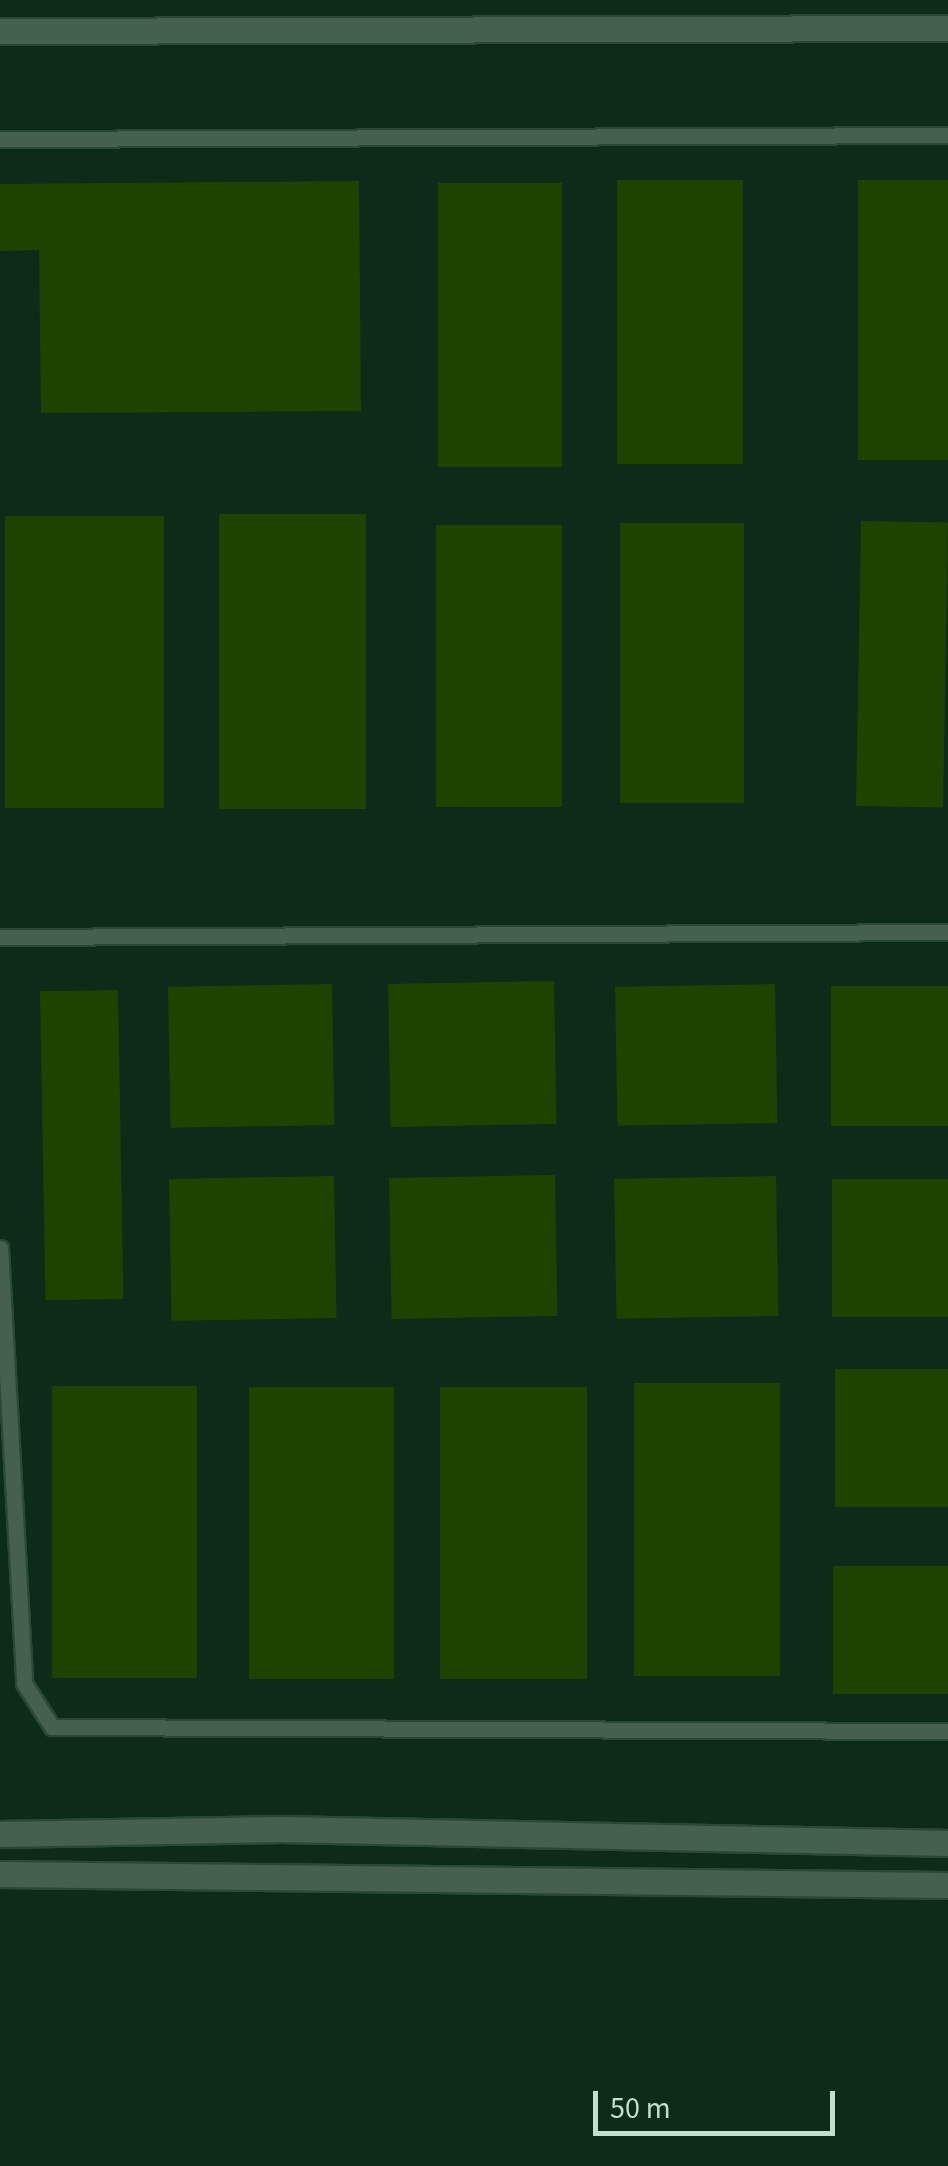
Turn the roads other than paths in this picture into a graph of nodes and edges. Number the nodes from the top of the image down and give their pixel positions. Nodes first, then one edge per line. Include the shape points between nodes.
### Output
1 (948, 28) edge
2 (0, 32) edge
3 (948, 135) edge
4 (0, 139) edge
5 (948, 932) edge
6 (0, 937) edge
7 (0, 1248) edge
8 (948, 1731) edge
9 (0, 1834) edge
10 (948, 1843) edge
11 (0, 1874) edge
12 (948, 1885) edge

1 - 2 street
3 - 4 lane
5 - 6 lane
7 - 8 lane via 24,1683 52,1727
9 - 10 street via 281,1829
11 - 12 street

